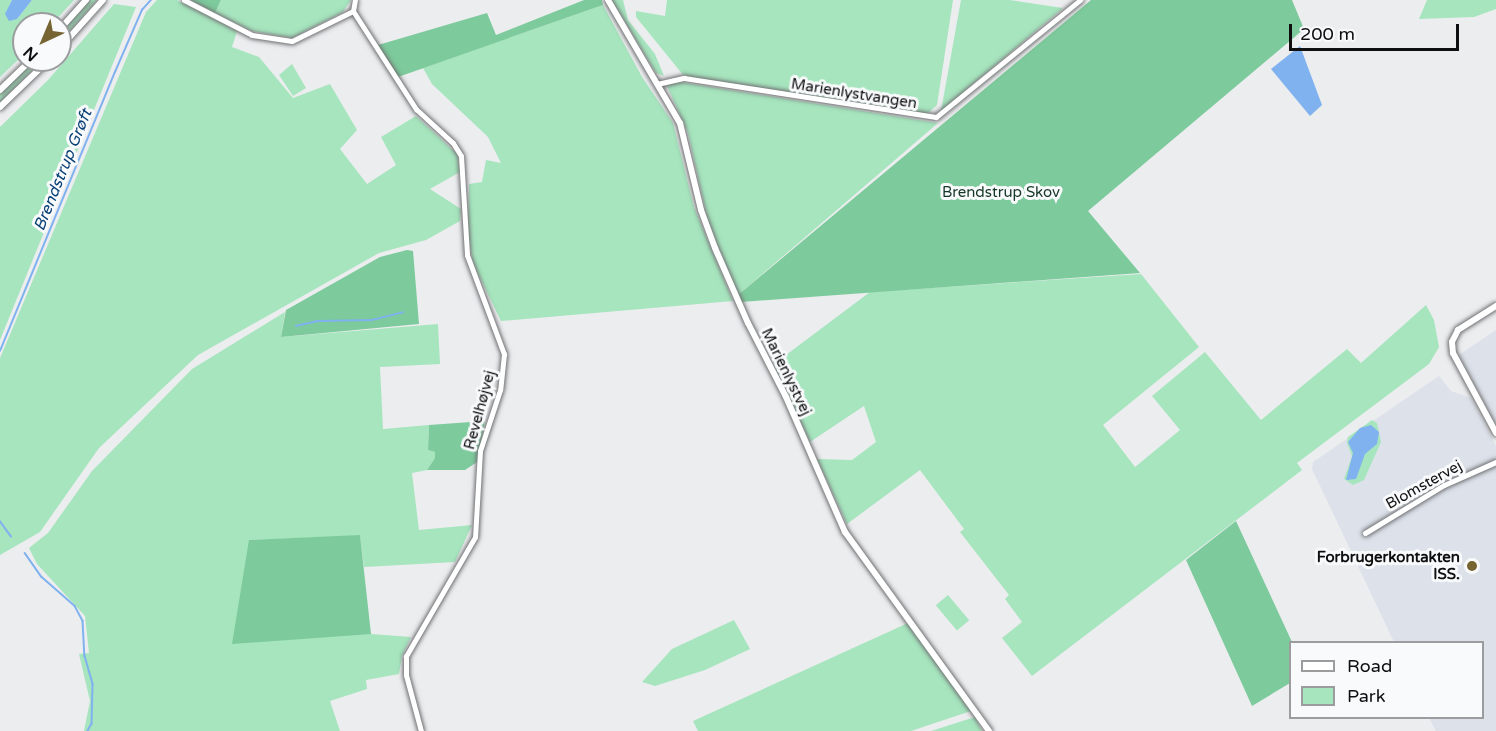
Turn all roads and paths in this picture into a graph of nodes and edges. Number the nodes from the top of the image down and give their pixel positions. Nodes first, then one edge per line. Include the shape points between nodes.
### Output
1 (86, 0) edge
2 (103, 0) edge
3 (184, 0) edge
4 (355, 0) edge
5 (608, 0) edge
6 (1080, 0) edge
7 (353, 10) junction
8 (72, 16) edge
9 (72, 35) edge
10 (19, 72) edge
11 (36, 72) edge
12 (657, 84) junction
13 (0, 90) edge
14 (0, 107) edge
15 (1496, 306) edge
16 (1496, 433) edge
17 (1496, 462) edge
18 (1365, 533) dead end
19 (421, 731) edge
20 (989, 731) edge

1 - 8 street
2 - 9 street
3 - 7 street via 252,35 292,41
4 - 7 street
5 - 12 street, Marienlystvej
6 - 12 street, Marienlystvangen via 936,117 684,78
7 - 19 street, Revelhøjvej via 411,104 453,143 461,156 467,255 504,354 500,390 480,451 475,537 406,656 406,675
10 - 13 street
11 - 14 street
12 - 20 street, Marienlystvej via 680,123 701,210 715,248 837,515 859,554 925,637
15 - 16 street via 1458,330 1452,342 1453,352
17 - 18 street, Blomstervej via 1444,485

